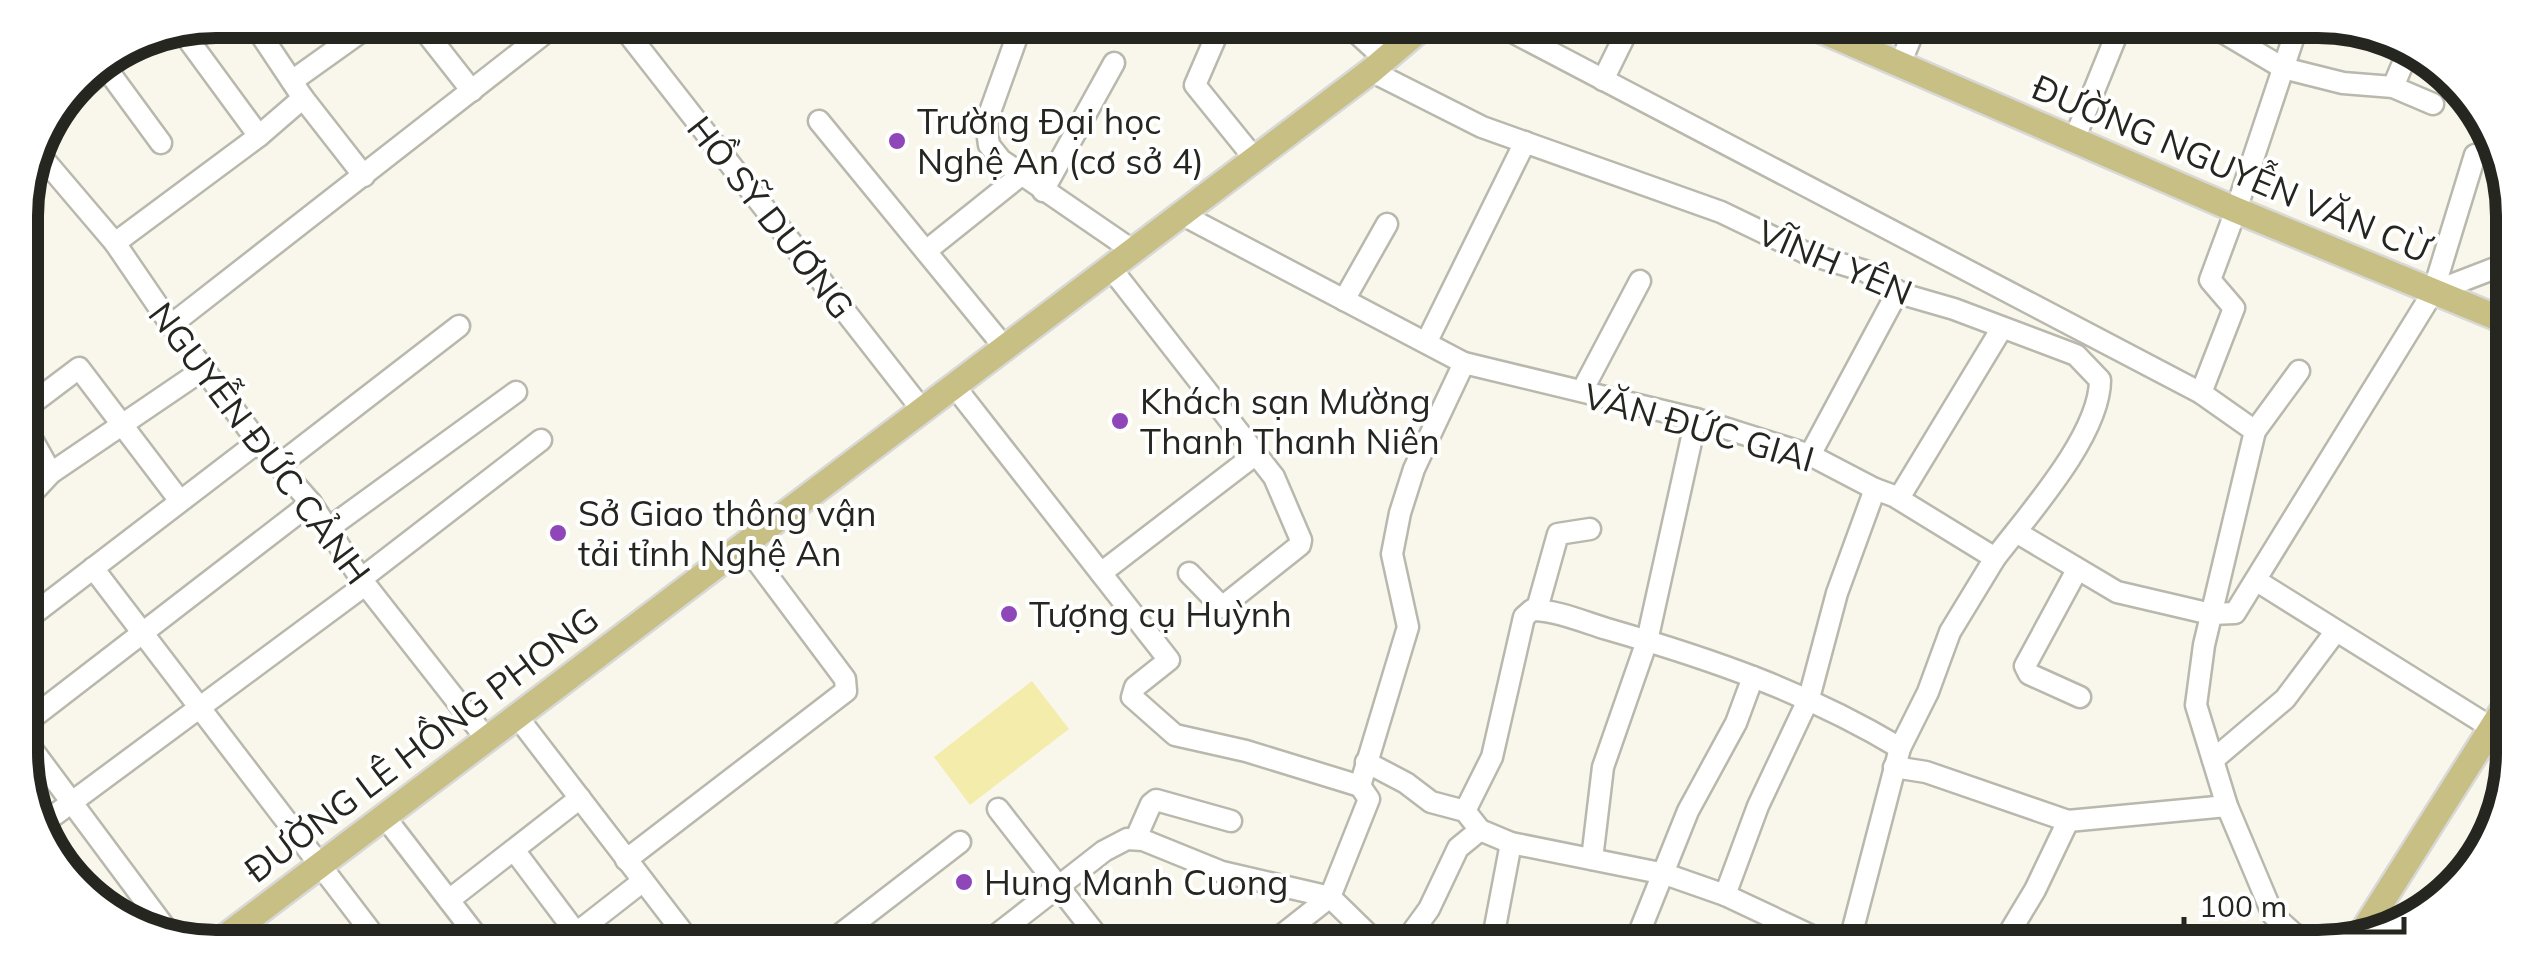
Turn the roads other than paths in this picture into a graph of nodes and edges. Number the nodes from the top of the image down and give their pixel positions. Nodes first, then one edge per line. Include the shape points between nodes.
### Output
1 (263, 38) edge
2 (356, 38) edge
3 (431, 38) edge
4 (540, 38) edge
5 (633, 38) edge
6 (1017, 38) edge
7 (1215, 38) edge
8 (1358, 38) edge
9 (1410, 38) edge
10 (1524, 38) edge
11 (1624, 38) edge
12 (1839, 38) edge
13 (1911, 38) edge
14 (2116, 38) edge
15 (2232, 38) edge
16 (2293, 38) edge
17 (189, 40) edge
18 (2404, 60) edge
19 (1114, 63) dead end
20 (1900, 64) junction
21 (1378, 65) junction
22 (2283, 68) junction
23 (110, 73) edge
24 (1603, 80) junction
25 (2392, 86) junction
26 (298, 89) junction
27 (472, 91) junction
28 (2433, 104) dead end
29 (819, 121) dead end
30 (259, 136) junction
31 (2074, 140) junction
32 (1525, 142) junction
33 (161, 143) dead end
34 (2475, 155) dead end
35 (1254, 158) junction
36 (46, 162) edge
37 (1021, 175) junction
38 (364, 176) junction
39 (1043, 191) junction
40 (2236, 210) junction
41 (1181, 214) junction
42 (1387, 224) dead end
43 (116, 242) junction
44 (1132, 250) junction
45 (926, 251) junction
46 (1110, 267) junction
47 (2496, 268) edge
48 (1640, 281) dead end
49 (1898, 291) junction
50 (2433, 292) junction
51 (1344, 300) junction
52 (2496, 317) edge
53 (171, 325) junction
54 (458, 326) dead end
55 (2002, 328) junction
56 (1427, 342) junction
57 (1005, 348) junction
58 (1464, 363) junction
59 (204, 369) junction
60 (2299, 371) dead end
61 (955, 387) junction
62 (516, 392) dead end
63 (1582, 392) junction
64 (2201, 393) junction
65 (38, 399) edge
66 (924, 411) junction
67 (1696, 419) junction
68 (122, 427) junction
69 (2255, 431) junction
70 (541, 440) dead end
71 (258, 442) junction
72 (38, 450) edge
73 (1256, 454) junction
74 (1810, 455) junction
75 (279, 465) junction
76 (51, 473) junction
77 (38, 487) edge
78 (1874, 489) junction
79 (1898, 498) junction
80 (180, 501) junction
81 (312, 503) junction
82 (329, 528) junction
83 (1590, 529) dead end
84 (2016, 532) junction
85 (744, 544) junction
86 (1995, 558) junction
87 (93, 568) junction
88 (2076, 570) junction
89 (1189, 572) dead end
90 (1100, 573) junction
91 (2257, 581) junction
92 (363, 582) junction
93 (1538, 609) junction
94 (38, 610) edge
95 (2211, 614) junction
96 (2336, 631) junction
97 (143, 633) junction
98 (1646, 640) junction
99 (1753, 676) junction
100 (2080, 697) dead end
101 (1809, 698) junction
102 (200, 708) junction
103 (38, 714) edge
104 (516, 715) junction
105 (2496, 716) edge
106 (2496, 720) edge
107 (486, 737) junction
108 (38, 755) edge
109 (1897, 757) junction
110 (2213, 760) junction
111 (1366, 762) junction
112 (1360, 786) junction
113 (580, 798) junction
114 (74, 802) junction
115 (2227, 806) junction
116 (998, 809) dead end
117 (1465, 811) junction
118 (384, 816) junction
119 (51, 818) edge
120 (1230, 821) dead end
121 (2068, 821) junction
122 (1480, 830) junction
123 (1136, 838) junction
124 (960, 842) dead end
125 (1510, 843) junction
126 (514, 850) junction
127 (1592, 859) junction
128 (626, 860) junction
129 (319, 865) junction
130 (1665, 874) junction
131 (643, 881) junction
132 (1058, 886) junction
133 (1725, 895) junction
134 (1330, 897) junction
135 (448, 900) junction
136 (161, 920) edge
137 (2369, 922) edge
138 (1289, 929) edge
139 (1363, 929) edge
140 (1414, 929) edge
141 (1494, 929) edge
142 (1641, 929) edge
143 (1803, 929) edge
144 (1853, 929) edge
145 (2012, 929) edge
146 (2292, 929) edge
147 (234, 930) edge
148 (370, 930) edge
149 (472, 930) edge
150 (570, 930) edge
151 (584, 930) edge
152 (681, 930) edge
153 (846, 930) edge
154 (1003, 930) edge
155 (1092, 930) edge

1 - 26 street
2 - 26 street
3 - 27 street
4 - 27 street
5 - 66 street, HỒ SỸ DƯƠNG
6 - 37 street via 986,128 991,150
7 - 35 street via 1195,85
8 - 21 street, VĨNH YÊN
9 - 21 main road, ĐƯỜNG LÊ HỒNG PHONG
10 - 24 street
11 - 24 street
12 - 20 main road, ĐƯỜNG NGUYỄN VĂN CỪ
13 - 20 street
14 - 31 street
15 - 22 street
16 - 22 street
17 - 30 street
18 - 25 street
19 - 39 street
20 - 31 main road, ĐƯỜNG NGUYỄN VĂN CỪ
21 - 32 street, VĨNH YÊN via 1482,127
21 - 35 main road, ĐƯỜNG LÊ HỒNG PHONG
22 - 25 street
22 - 40 street
23 - 33 street
24 - 64 street
25 - 28 street
26 - 30 street
26 - 38 street
27 - 38 street
29 - 45 street
30 - 43 street
31 - 40 main road, ĐƯỜNG NGUYỄN VĂN CỪ
32 - 49 street, VĨNH YÊN via 1721,212
32 - 56 street
34 - 50 street
35 - 41 main road, ĐƯỜNG LÊ HỒNG PHONG
36 - 43 street, NGUYỄN ĐỨC CẢNH
37 - 39 street
37 - 45 street
38 - 53 street
39 - 44 street
40 - 50 main road, ĐƯỜNG NGUYỄN VĂN CỪ
40 - 64 street via 2210,280 2234,308
41 - 44 main road, ĐƯỜNG LÊ HỒNG PHONG
41 - 51 street, VĂN ĐỨC GIAI
42 - 51 street
43 - 53 street, NGUYỄN ĐỨC CẢNH
44 - 46 main road, ĐƯỜNG LÊ HỒNG PHONG
45 - 57 street
46 - 57 main road, ĐƯỜNG LÊ HỒNG PHONG
46 - 73 street
47 - 50 street
48 - 63 street
49 - 55 street, VĨNH YÊN
49 - 74 street
50 - 52 main road, ĐƯỜNG NGUYỄN VĂN CỪ
50 - 91 street
51 - 56 street, VĂN ĐỨC GIAI
53 - 59 street, NGUYỄN ĐỨC CẢNH
54 - 75 street
55 - 79 street
55 - 84 street, VĨNH YÊN via 2076,355 2100,380 2100,397 2064,468
56 - 58 street, VĂN ĐỨC GIAI
57 - 61 main road, ĐƯỜNG LÊ HỒNG PHONG
58 - 63 street, VĂN ĐỨC GIAI
58 - 111 street via 1400,513 1392,554 1408,627
59 - 68 street
59 - 71 street, NGUYỄN ĐỨC CẢNH
60 - 69 street
61 - 66 main road, ĐƯỜNG LÊ HỒNG PHONG
61 - 90 street
62 - 82 street
63 - 67 street, VĂN ĐỨC GIAI
64 - 69 street
65 - 68 street via 79,368
66 - 85 main road, ĐƯỜNG LÊ HỒNG PHONG
67 - 74 street, VĂN ĐỨC GIAI
67 - 98 street
68 - 76 street
68 - 80 street
69 - 95 street
70 - 92 street
71 - 75 street, NGUYỄN ĐỨC CẢNH
71 - 80 street
72 - 76 street
73 - 89 street via 1283,494 1300,545 1222,608
73 - 90 street
74 - 78 street, VĂN ĐỨC GIAI
75 - 81 street, NGUYỄN ĐỨC CẢNH
76 - 77 street
78 - 79 street, VĂN ĐỨC GIAI
78 - 101 street
79 - 86 street, VĂN ĐỨC GIAI
80 - 87 street
81 - 82 street, NGUYỄN ĐỨC CẢNH
81 - 97 street
82 - 92 street, NGUYỄN ĐỨC CẢNH
83 - 93 street via 1558,534
84 - 86 street, VĨNH YÊN
84 - 88 street
85 - 104 main road, ĐƯỜNG LÊ HỒNG PHONG
85 - 128 street via 845,680 846,691
86 - 109 street via 1950,632
87 - 94 street
87 - 97 street
88 - 95 street via 2117,592
88 - 100 street via 2025,666 2029,674
90 - 112 street via 1168,660 1132,697 1175,735
91 - 95 street via 2235,613
91 - 96 street
92 - 102 street
92 - 107 street, NGUYỄN ĐỨC CẢNH
93 - 98 street
93 - 117 street via 1524,617 1492,757
95 - 110 street via 2196,705
96 - 105 street
96 - 110 street via 2284,699
97 - 102 street
97 - 103 street
98 - 99 street
98 - 127 street via 1602,767
99 - 101 street
99 - 130 street
101 - 109 street
101 - 133 street
102 - 114 street
102 - 129 street
104 - 107 main road, ĐƯỜNG LÊ HỒNG PHONG
104 - 113 street
106 - 137 main road
107 - 118 main road, ĐƯỜNG LÊ HỒNG PHONG
108 - 114 street
109 - 121 street
109 - 144 street
110 - 115 street
111 - 112 street
111 - 117 street via 1431,802
112 - 134 street via 1369,799
113 - 126 street
113 - 128 street
114 - 119 street
114 - 136 street
115 - 121 street
115 - 146 street via 2272,915
116 - 132 street
117 - 122 street
118 - 129 main road, ĐƯỜNG LÊ HỒNG PHONG
118 - 135 street
120 - 123 street via 1156,800
121 - 145 street
122 - 125 street
122 - 140 street via 1458,848
123 - 132 street via 1118,842
123 - 134 street via 1222,872
124 - 153 street
125 - 127 street
125 - 141 street
126 - 135 street
126 - 150 street
127 - 130 street
128 - 131 street
129 - 147 main road, ĐƯỜNG LÊ HỒNG PHONG
129 - 148 street
130 - 133 street
130 - 142 street
131 - 151 street
131 - 152 street
132 - 154 street
132 - 155 street
133 - 143 street
134 - 138 street
134 - 139 street
135 - 149 street

